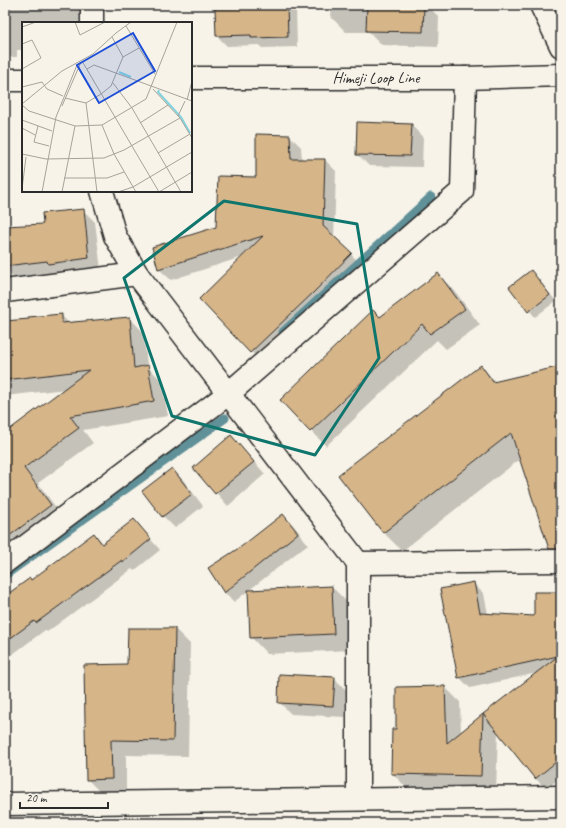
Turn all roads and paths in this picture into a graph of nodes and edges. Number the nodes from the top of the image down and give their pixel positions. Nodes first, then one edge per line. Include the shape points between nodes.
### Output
1 (92, 5) edge
2 (541, 5) edge
3 (92, 22) edge
4 (561, 46) edge
5 (561, 75) edge
6 (192, 78) edge
7 (465, 78) junction
8 (5, 80) edge
9 (22, 80) edge
10 (102, 192) edge
11 (137, 274) junction
12 (5, 291) edge
13 (228, 394) junction
14 (561, 561) edge
15 (5, 562) edge
16 (358, 563) junction
17 (561, 797) edge
18 (358, 800) junction
19 (5, 804) edge

1 - 3 street
2 - 4 street
5 - 7 street, Himeji Loop Line
6 - 7 street, Himeji Loop Line
7 - 13 street via 462,191
8 - 9 street
10 - 11 street via 115,236
11 - 12 street
11 - 13 street
13 - 15 street
13 - 16 street
14 - 16 street
16 - 18 street
17 - 18 street
18 - 19 street

